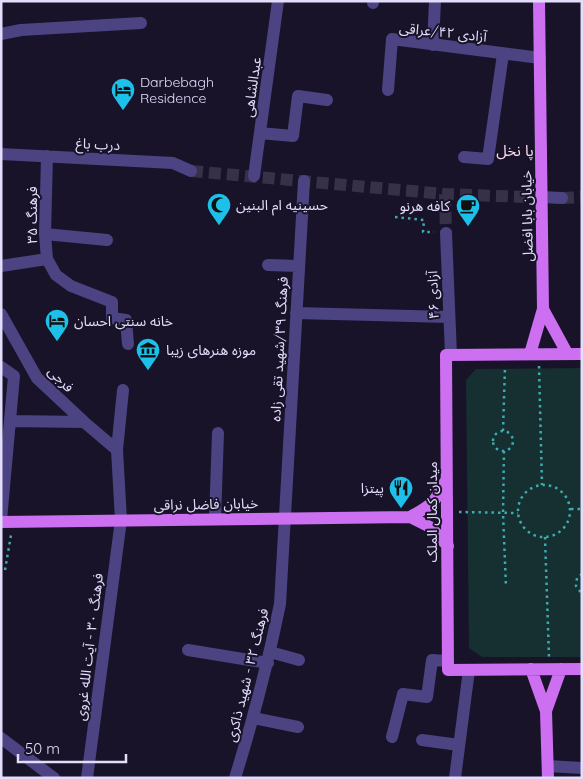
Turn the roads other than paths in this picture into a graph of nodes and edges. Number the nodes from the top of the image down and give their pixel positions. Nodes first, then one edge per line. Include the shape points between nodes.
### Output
1 (278, 1) edge
2 (435, 1) edge
3 (539, 1) edge
4 (142, 23) dead end
5 (1, 34) edge
6 (433, 44) junction
7 (503, 54) junction
8 (540, 58) junction
9 (388, 90) dead end
10 (327, 100) dead end
11 (260, 133) junction
12 (1, 154) edge
13 (47, 156) junction
14 (464, 157) dead end
15 (192, 171) tunnel mouth
16 (254, 176) dead end
17 (304, 181) dead end
18 (541, 197) junction
19 (562, 198) tunnel mouth
20 (446, 233) tunnel mouth
21 (46, 234) junction
22 (108, 240) dead end
23 (47, 259) junction
24 (268, 265) dead end
25 (1, 266) edge
26 (299, 266) junction
27 (543, 310) junction
28 (296, 313) junction
29 (1, 314) edge
30 (449, 317) junction
31 (128, 344) dead end
32 (534, 354) junction
33 (567, 354) junction
34 (582, 354) edge
35 (451, 355) junction
36 (1, 367) edge
37 (123, 390) dead end
38 (8, 414) edge
39 (84, 422) junction
40 (218, 433) dead end
41 (117, 450) junction
42 (447, 478) junction
43 (410, 517) junction
44 (285, 518) junction
45 (215, 519) junction
46 (121, 520) junction
47 (5, 521) edge
48 (448, 546) junction
49 (188, 650) dead end
50 (269, 658) junction
51 (299, 660) dead end
52 (448, 661) junction
53 (531, 669) junction
54 (555, 669) junction
55 (582, 669) edge
56 (469, 670) junction
57 (546, 711) junction
58 (253, 718) junction
59 (298, 727) dead end
60 (392, 737) dead end
61 (1, 738) edge
62 (422, 740) dead end
63 (459, 745) junction
64 (582, 768) edge
65 (548, 772) edge
66 (51, 777) edge
67 (87, 778) edge
68 (235, 778) edge
69 (455, 778) edge

1 - 11 street, عبدالشاهی
2 - 6 street
3 - 8 main road, خیابان بابا افضل
4 - 5 street
6 - 7 street, آزادی ۴۲/عراقی
6 - 9 street, آزادی ۴۲/عراقی via 392,39
7 - 8 street, آزادی ۴۲/عراقی
7 - 14 street via 488,159
8 - 18 main road, خیابان بابا افضل
10 - 11 street via 298,96 293,136
11 - 16 street, عبدالشاهی
12 - 13 street, درب باغ
13 - 15 street, درب باغ via 173,163
13 - 21 street, فرهنگ ۳۵
17 - 26 street, فرهنگ ۳۹/شهید تقی زاده
18 - 19 street
18 - 27 main road, خیابان بابا افضل
20 - 30 street, آزادی ۴۶
21 - 22 street
21 - 23 street, فرهنگ ۳۵
23 - 25 street
23 - 31 street, فرهنگ ۳۵ via 56,275 71,286 112,302 112,318 126,320
24 - 26 street
26 - 28 street, فرهنگ ۳۹/شهید تقی زاده
27 - 32 main road, خیابان بابا افضل
27 - 33 main road, خیابان بابا افضل
28 - 30 street
28 - 44 street, فرهنگ ۳۹/شهید تقی زاده
29 - 39 street, فرجی via 37,378
30 - 35 street, آزادی ۴۶
32 - 33 main road
32 - 35 main road
33 - 34 main road
35 - 42 main road, میدان کمال الملک via 446,355
36 - 38 street via 14,376
37 - 41 street
38 - 39 street
38 - 47 street
39 - 41 street, فرجی
40 - 45 street
41 - 46 street
42 - 43 main road via 437,500
42 - 48 main road, میدان کمال الملک
43 - 44 main road, خیابان فاضل نراقی
43 - 48 main road, خیابان فاضل نراقی via 430,526
44 - 45 main road, خیابان فاضل نراقی
44 - 50 street, فرهنگ ۳۲ - شهید ذاکری via 280,604
45 - 46 main road, خیابان فاضل نراقی
46 - 47 main road, خیابان فاضل نراقی
46 - 67 street, فرهنگ ۳۰ - آیت الله غروی
48 - 52 main road, میدان کمال الملک
49 - 50 street
50 - 51 street
50 - 58 street, فرهنگ ۳۲ - شهید ذاکری
52 - 56 main road via 448,670
52 - 60 street via 432,660 426,698 403,694
53 - 54 main road
53 - 56 main road
53 - 57 main road
54 - 55 main road
54 - 57 main road
56 - 63 street
57 - 65 main road
58 - 59 street
58 - 68 street, فرهنگ ۳۲ - شهید ذاکری
61 - 66 street
62 - 63 street
63 - 69 street
64 - 65 street

